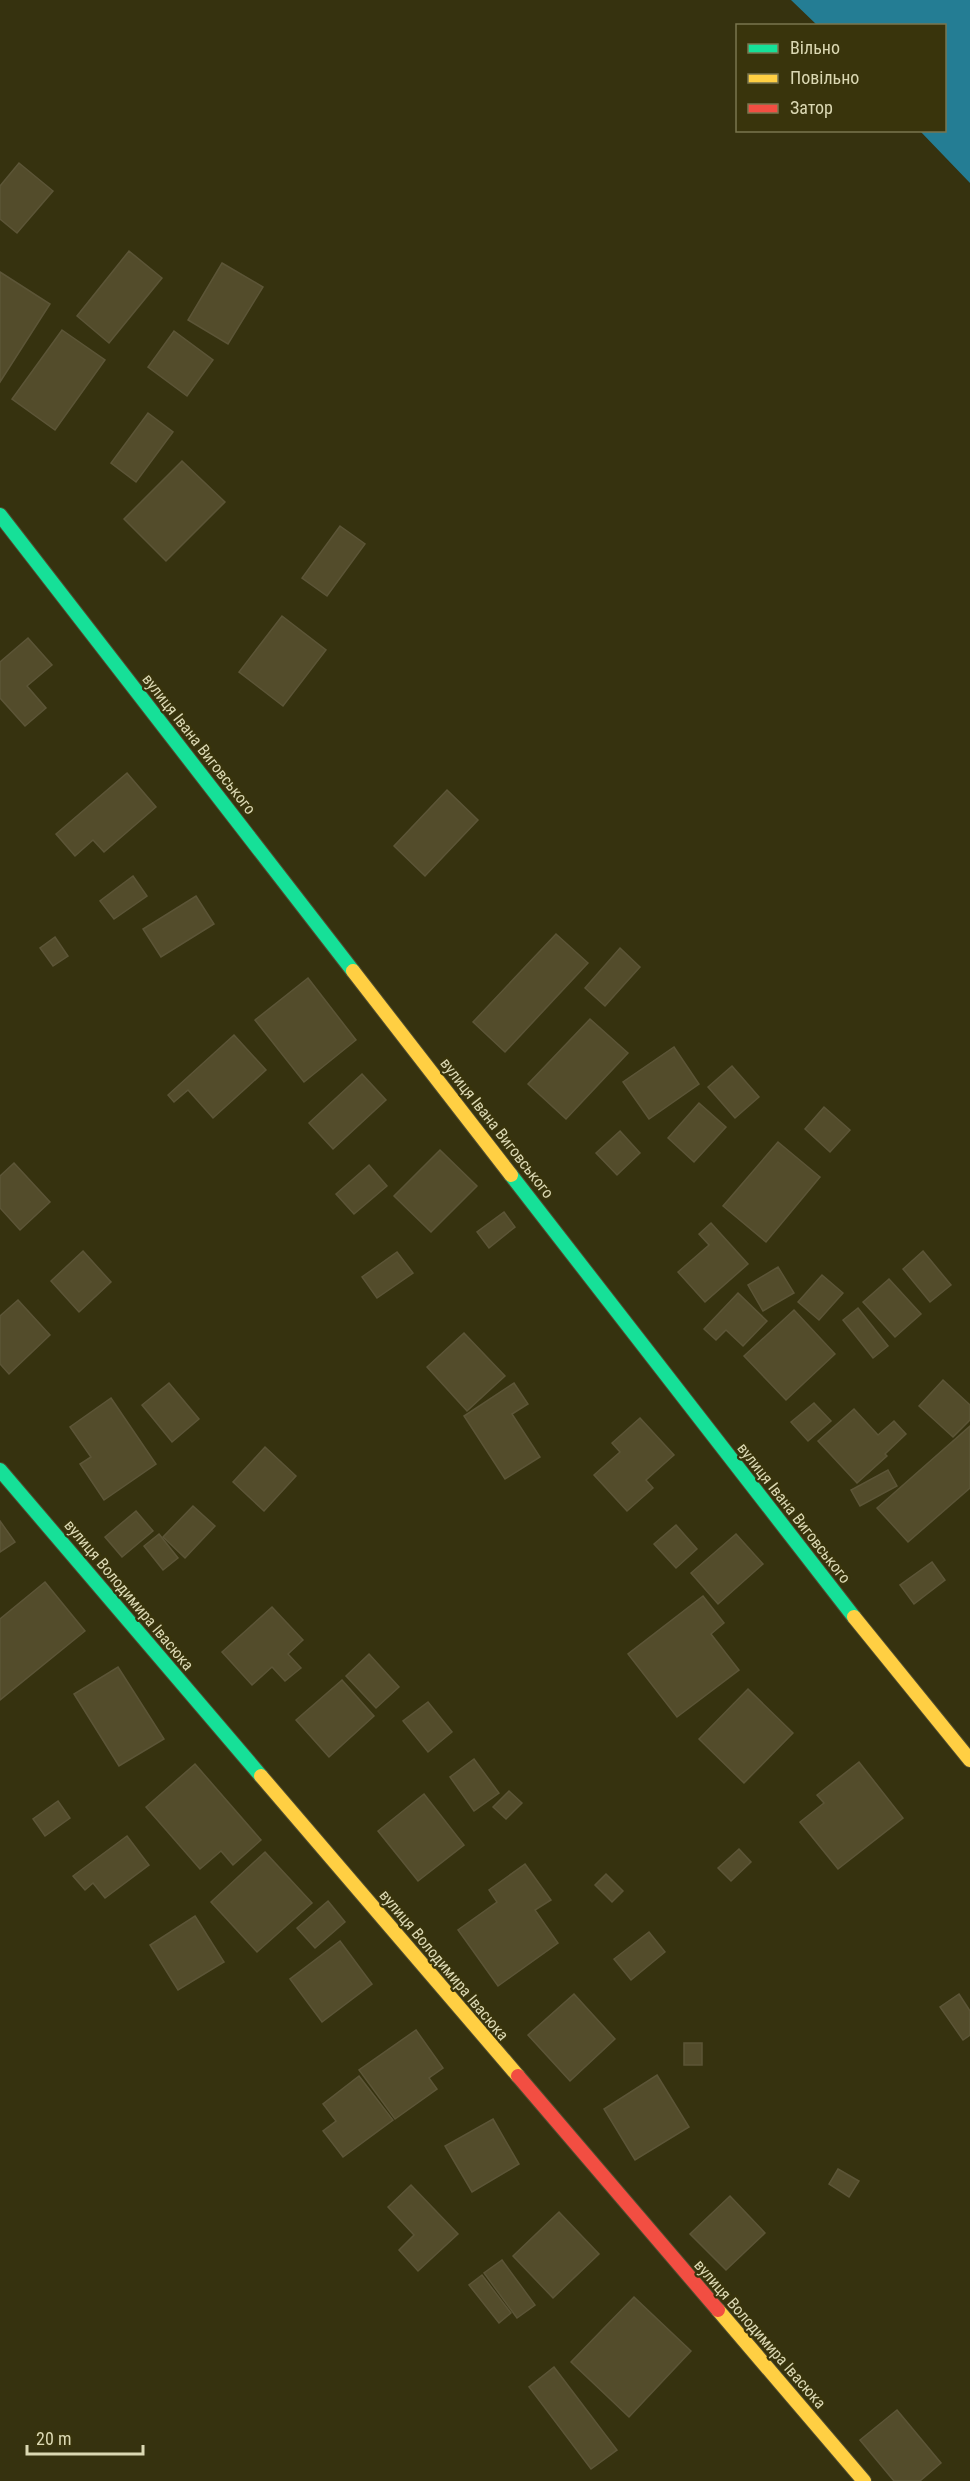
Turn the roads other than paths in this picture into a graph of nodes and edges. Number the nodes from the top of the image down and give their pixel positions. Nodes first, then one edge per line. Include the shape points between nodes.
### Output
1 (0, 514) edge
2 (0, 1470) edge
3 (970, 1760) edge
4 (864, 2481) edge

1 - 3 street, вулиця Івана Виговського via 834,1593
2 - 4 street, вулиця Володимира Івасюка

